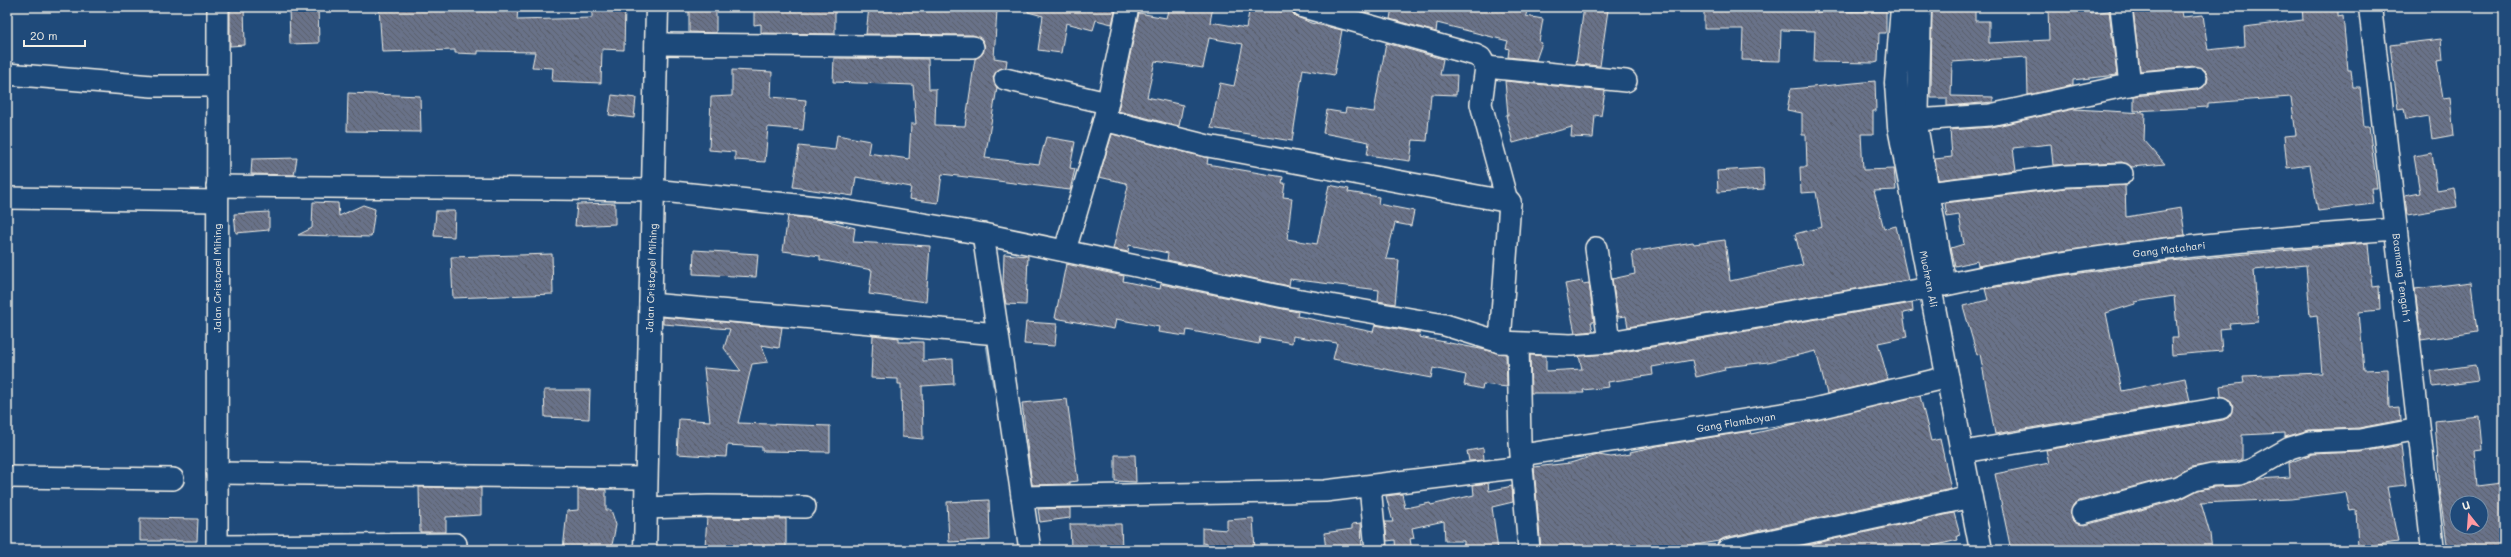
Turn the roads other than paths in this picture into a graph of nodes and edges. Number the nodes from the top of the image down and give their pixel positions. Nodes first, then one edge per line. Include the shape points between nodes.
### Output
1 (218, 7) edge
2 (658, 7) edge
3 (1128, 7) edge
4 (1303, 7) edge
5 (1902, 7) edge
6 (1920, 7) edge
7 (2121, 7) edge
8 (2370, 7) edge
9 (656, 44) junction
10 (973, 47) dead end
11 (1486, 67) junction
12 (7, 74) edge
13 (2196, 78) dead end
14 (1005, 79) dead end
15 (1626, 81) dead end
16 (2130, 85) junction
17 (217, 86) junction
18 (1106, 112) junction
19 (1916, 120) junction
20 (2122, 174) dead end
21 (653, 190) junction
22 (217, 193) junction
23 (1928, 193) junction
24 (7, 198) edge
25 (1510, 202) junction
26 (2396, 229) junction
27 (982, 234) junction
28 (1596, 248) dead end
29 (1065, 250) junction
30 (1938, 286) junction
31 (650, 304) junction
32 (998, 334) junction
33 (1609, 342) junction
34 (1509, 343) junction
35 (1948, 377) junction
36 (2221, 408) dead end
37 (2419, 429) junction
38 (1975, 450) junction
39 (1522, 461) junction
40 (217, 473) junction
41 (7, 477) edge
42 (646, 478) junction
43 (173, 479) dead end
44 (1370, 486) junction
45 (1022, 497) junction
46 (1971, 497) junction
47 (805, 507) dead end
48 (646, 508) junction
49 (2082, 513) dead end
50 (456, 544) dead end
51 (217, 548) edge
52 (645, 550) edge
53 (1030, 550) edge
54 (1376, 550) edge
55 (1529, 550) edge
56 (1727, 550) edge
57 (1981, 550) edge
58 (1995, 550) edge
59 (2433, 550) edge

1 - 17 street, Jalan Cristopel Mihing
2 - 9 street, Jalan Cristopel Mihing
3 - 18 street
4 - 11 street via 1475,55 1482,58
5 - 30 street, Muchran Ali via 1896,83 1898,118
6 - 19 street, Muchran Ali
7 - 16 street
8 - 26 street, Baamang Tengah 1
9 - 10 street
9 - 21 street, Jalan Cristopel Mihing
11 - 15 street
11 - 25 street via 1481,104 1506,197
12 - 17 street via 152,86
13 - 16 street
14 - 18 street
16 - 19 street via 1990,115
17 - 22 street, Jalan Cristopel Mihing
18 - 25 street via 1208,146
18 - 29 street
19 - 23 street, Muchran Ali
20 - 23 street via 2065,176
21 - 22 street, Gang Matahari
21 - 27 street, Gang Matahari via 835,208
21 - 31 street, Jalan Cristopel Mihing
22 - 24 street, Gang Matahari
22 - 40 street, Jalan Cristopel Mihing
23 - 30 street, Muchran Ali
25 - 34 street
26 - 30 street, Gang Matahari via 2229,242 2090,258
26 - 37 street, Baamang Tengah 1
27 - 29 street, Gang Matahari
27 - 32 street
28 - 33 street
29 - 34 street, Gang Matahari via 1284,297 1445,325
30 - 33 street, Gang Matahari
30 - 35 street, Muchran Ali
30 - 38 street, Muchran Ali
31 - 32 street
31 - 42 street, Jalan Cristopel Mihing
32 - 45 street
33 - 34 street, Gang Matahari via 1571,345
34 - 39 street
35 - 39 street, Gang Flamboyan via 1814,409
35 - 46 street, Muchran Ali
36 - 38 street
37 - 49 street via 2360,440 2310,442 2290,448 2254,469 2239,474 2194,479 2178,487
37 - 59 street, Baamang Tengah 1
38 - 58 street, Muchran Ali
39 - 44 street, Gang Flamboyan
39 - 55 street
40 - 42 street
40 - 51 street, Jalan Cristopel Mihing
41 - 43 street
42 - 48 street, Jalan Cristopel Mihing
44 - 45 street, Gang Flamboyan via 1325,491
44 - 54 street
45 - 53 street
46 - 56 street
46 - 57 street, Muchran Ali
47 - 48 street
48 - 52 street, Jalan Cristopel Mihing
50 - 51 street

